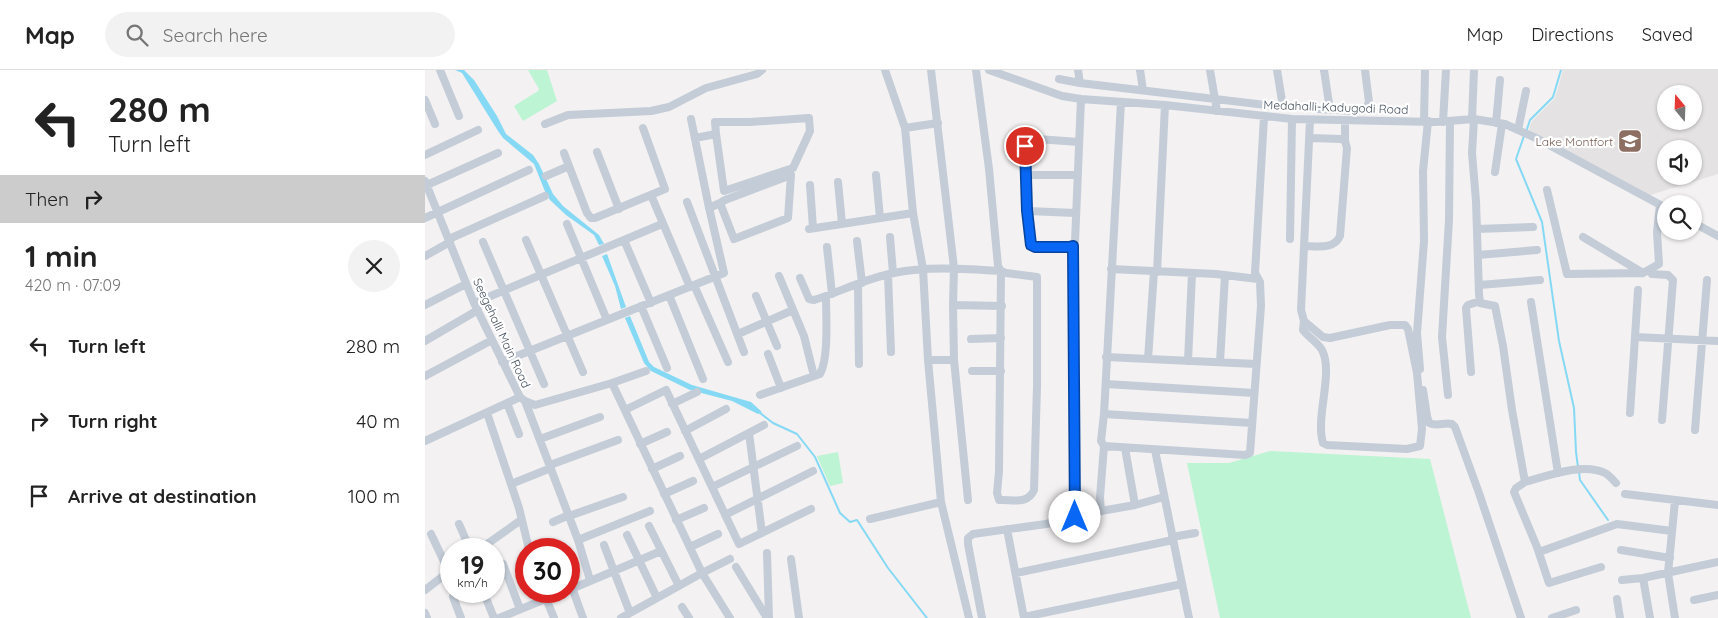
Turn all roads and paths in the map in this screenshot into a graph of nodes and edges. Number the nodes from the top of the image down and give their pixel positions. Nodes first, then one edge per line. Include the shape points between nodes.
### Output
1 (440, 70) edge
2 (762, 70) edge
3 (885, 70) edge
4 (931, 70) edge
5 (976, 70) edge
6 (989, 70) edge
7 (1078, 70) edge
8 (1140, 70) edge
9 (1210, 70) edge
10 (1277, 70) edge
11 (1324, 70) edge
12 (1365, 70) edge
13 (1425, 70) edge
14 (1446, 70) edge
15 (1474, 70) edge
16 (1059, 79) dead end
17 (1500, 80) dead end
18 (1080, 83) junction
19 (1143, 90) junction
20 (1526, 91) dead end
21 (1214, 98) junction
22 (1081, 99) junction
23 (425, 100) edge
24 (1121, 102) junction
25 (1165, 105) junction
26 (1283, 107) junction
27 (1330, 110) junction
28 (1217, 111) junction
29 (459, 116) dead end
30 (1264, 117) junction
31 (1292, 119) junction
32 (691, 120) dead end
33 (1310, 120) junction
34 (1473, 120) junction
35 (1345, 121) junction
36 (1426, 122) junction
37 (1447, 122) junction
38 (938, 123) junction
39 (435, 124) dead end
40 (545, 124) dead end
41 (1499, 124) junction
42 (643, 128) dead end
43 (905, 128) junction
44 (478, 130) dead end
45 (1518, 130) junction
46 (716, 134) junction
47 (695, 138) junction
48 (1310, 138) junction
49 (1345, 141) junction
50 (1079, 142) junction
51 (597, 152) dead end
52 (498, 153) dead end
53 (564, 153) dead end
54 (425, 154) edge
55 (569, 166) junction
56 (529, 170) dead end
57 (1495, 172) dead end
58 (875, 175) dead end
59 (1026, 175) junction
60 (1077, 175) junction
61 (546, 176) dead end
62 (838, 182) dead end
63 (426, 183) edge
64 (810, 185) dead end
65 (1547, 190) dead end
66 (651, 195) junction
67 (545, 196) dead end
68 (687, 202) dead end
69 (720, 203) junction
70 (1657, 204) edge
71 (709, 208) junction
72 (619, 209) junction
73 (1027, 210) junction
74 (437, 212) junction
75 (913, 213) junction
76 (1075, 213) junction
77 (425, 218) edge
78 (880, 218) junction
79 (567, 224) dead end
80 (662, 224) junction
81 (842, 224) junction
82 (1533, 226) dead end
83 (1702, 227) edge
84 (1477, 230) junction
85 (1718, 236) edge
86 (889, 237) dead end
87 (1583, 237) dead end
88 (1290, 239) dead end
89 (449, 240) junction
90 (526, 240) dead end
91 (624, 240) junction
92 (1658, 240) edge
93 (857, 241) dead end
94 (483, 242) dead end
95 (1073, 246) junction
96 (1305, 246) junction
97 (827, 247) dead end
98 (1537, 250) dead end
99 (1478, 255) junction
100 (425, 256) edge
101 (581, 257) junction
102 (954, 268) junction
103 (923, 269) junction
104 (1111, 269) junction
105 (1001, 271) junction
106 (1155, 271) junction
107 (1192, 273) junction
108 (1643, 273) junction
109 (890, 274) junction
110 (1652, 274) dead end
111 (541, 275) junction
112 (1225, 275) junction
113 (716, 276) junction
114 (779, 276) dead end
115 (800, 278) dead end
116 (1258, 279) junction
117 (1540, 280) dead end
118 (1707, 280) dead end
119 (466, 284) junction
120 (860, 284) junction
121 (1479, 285) junction
122 (692, 286) junction
123 (503, 289) junction
124 (1638, 290) dead end
125 (669, 295) junction
126 (829, 295) junction
127 (756, 296) dead end
128 (1480, 301) junction
129 (474, 302) junction
130 (1531, 302) dead end
131 (651, 303) junction
132 (425, 305) edge
133 (953, 305) junction
134 (641, 306) junction
135 (1001, 306) junction
136 (478, 310) junction
137 (793, 310) junction
138 (607, 320) junction
139 (1304, 321) junction
140 (767, 322) junction
141 (738, 334) junction
142 (567, 336) junction
143 (1635, 337) junction
144 (1001, 338) junction
145 (1668, 338) junction
146 (971, 339) dead end
147 (425, 340) edge
148 (492, 340) junction
149 (1703, 341) junction
150 (1718, 342) edge
151 (777, 346) dead end
152 (531, 351) junction
153 (744, 352) dead end
154 (891, 352) dead end
155 (769, 354) dead end
156 (1106, 357) junction
157 (1147, 359) junction
158 (928, 360) junction
159 (955, 360) junction
160 (1188, 361) junction
161 (502, 362) junction
162 (728, 362) dead end
163 (1220, 362) junction
164 (859, 364) dead end
165 (1256, 364) junction
166 (667, 368) dead end
167 (646, 371) dead end
168 (973, 371) dead end
169 (1001, 371) junction
170 (583, 372) dead end
171 (1471, 372) dead end
172 (425, 376) edge
173 (814, 376) junction
174 (703, 379) dead end
175 (612, 383) junction
176 (544, 384) dead end
177 (1106, 384) junction
178 (781, 388) junction
179 (697, 392) dead end
180 (1254, 393) junction
181 (760, 395) dead end
182 (1448, 395) dead end
183 (523, 399) junction
184 (507, 403) junction
185 (672, 404) junction
186 (726, 409) dead end
187 (625, 410) junction
188 (487, 412) junction
189 (1104, 414) junction
190 (1630, 414) dead end
191 (600, 417) dead end
192 (1662, 420) dead end
193 (1252, 423) junction
194 (764, 425) dead end
195 (1695, 430) dead end
196 (685, 431) junction
197 (667, 432) dead end
198 (749, 433) junction
199 (519, 434) dead end
200 (540, 439) junction
201 (618, 440) dead end
202 (425, 441) edge
203 (640, 444) junction
204 (797, 446) dead end
205 (1104, 446) junction
206 (1125, 448) junction
207 (1155, 450) junction
208 (680, 456) dead end
209 (699, 460) junction
210 (551, 467) junction
211 (754, 467) junction
212 (652, 469) junction
213 (813, 471) dead end
214 (1558, 473) junction
215 (693, 481) dead end
216 (1525, 482) junction
217 (1616, 483) dead end
218 (511, 484) junction
219 (712, 487) junction
220 (664, 494) junction
221 (1625, 494) dead end
222 (623, 497) dead end
223 (1164, 497) junction
224 (758, 498) junction
225 (968, 500) dead end
226 (1675, 501) junction
227 (941, 502) junction
228 (1135, 505) junction
229 (1718, 505) edge
230 (704, 508) dead end
231 (811, 510) dead end
232 (1101, 511) junction
233 (651, 512) dead end
234 (725, 514) junction
235 (569, 516) junction
236 (1075, 517) junction
237 (869, 519) dead end
238 (521, 520) junction
239 (677, 520) junction
240 (553, 522) dead end
241 (459, 524) dead end
242 (649, 526) dead end
243 (1007, 529) junction
244 (1672, 531) junction
245 (1195, 532) dead end
246 (762, 533) junction
247 (431, 534) dead end
248 (718, 534) dead end
249 (627, 535) dead end
250 (465, 538) edge
251 (496, 538) edge
252 (526, 538) edge
253 (577, 538) edge
254 (580, 539) edge
255 (1173, 539) junction
256 (604, 545) dead end
257 (580, 547) edge
258 (689, 547) junction
259 (1621, 550) dead end
260 (661, 551) junction
261 (440, 552) edge
262 (1539, 552) junction
263 (767, 553) dead end
264 (1670, 558) junction
265 (730, 559) dead end
266 (791, 559) dead end
267 (638, 561) junction
268 (1718, 562) edge
269 (736, 567) dead end
270 (1601, 567) dead end
271 (505, 569) edge
272 (613, 572) junction
273 (702, 573) junction
274 (1668, 573) junction
275 (1016, 574) junction
276 (1643, 578) junction
277 (440, 579) edge
278 (590, 580) junction
279 (1622, 580) dead end
280 (1182, 584) junction
281 (580, 585) edge
282 (679, 586) junction
283 (425, 590) edge
284 (1718, 595) edge
285 (657, 598) junction
286 (1617, 599) dead end
287 (1694, 600) dead end
288 (455, 603) edge
289 (488, 603) edge
290 (537, 603) edge
291 (547, 603) edge
292 (576, 603) edge
293 (682, 607) dead end
294 (520, 609) junction
295 (1576, 610) dead end
296 (425, 613) edge
297 (630, 613) junction
298 (1024, 617) edge
299 (427, 618) edge
300 (461, 618) edge
301 (494, 618) edge
302 (499, 618) edge
303 (554, 618) edge
304 (583, 618) edge
305 (621, 618) edge
306 (689, 618) edge
307 (730, 618) edge
308 (768, 618) edge
309 (799, 618) edge
310 (969, 618) edge
311 (982, 618) edge
312 (1189, 618) edge
313 (1521, 618) edge
314 (1552, 618) edge
315 (1620, 618) edge
316 (1649, 618) edge
317 (1675, 618) edge

1 - 29 street
2 - 40 street via 706,88 669,108 568,115
3 - 43 street
4 - 38 street
5 - 105 street
6 - 22 street, Medahalli-Kadugodi Road via 1062,96
7 - 18 street
8 - 19 street
9 - 21 street
10 - 26 street
11 - 27 street
12 - 27 street via 1367,107 1354,111
13 - 36 street
14 - 37 street
15 - 34 street
16 - 18 street
17 - 41 street
18 - 19 street
19 - 21 street
20 - 45 street
21 - 26 street
21 - 28 street
22 - 24 street, Medahalli-Kadugodi Road
22 - 50 street
23 - 39 street
24 - 25 street, Medahalli-Kadugodi Road
24 - 104 street
25 - 28 street, Medahalli-Kadugodi Road
25 - 106 street
26 - 27 street
28 - 30 street, Medahalli-Kadugodi Road
30 - 31 street, Medahalli-Kadugodi Road
30 - 116 street via 1255,273
31 - 33 street, Medahalli-Kadugodi Road
31 - 88 street
32 - 47 street
33 - 35 street, Medahalli-Kadugodi Road
33 - 48 street
34 - 37 street, Medahalli-Kadugodi Road
34 - 41 street, Medahalli-Kadugodi Road
34 - 84 street
35 - 36 street, Medahalli-Kadugodi Road
35 - 49 street
36 - 37 street, Medahalli-Kadugodi Road
36 - 313 street via 1424,241 1417,333 1427,416 1433,425 1447,423 1455,427
37 - 182 street via 1449,220 1442,337
38 - 43 street
38 - 102 street
41 - 45 street, Medahalli-Kadugodi Road
41 - 57 street
42 - 66 street via 665,189
43 - 75 street
44 - 54 street
45 - 70 street, Medahalli-Kadugodi Road
46 - 46 street via 715,122 809,118 810,131 793,168 724,191
46 - 47 street
47 - 71 street
48 - 49 street
48 - 96 street
49 - 96 street via 1340,236 1330,245
50 - 59 street via 1031,140 1025,146
50 - 60 street
51 - 72 street
52 - 63 street
53 - 55 street
55 - 61 street
55 - 72 street via 591,218
56 - 74 street
58 - 78 street
59 - 60 street
59 - 73 street
60 - 76 street
62 - 81 street
63 - 74 street, Seegehalli Main Road
64 - 81 street via 811,228
65 - 108 street via 1567,274
66 - 72 street
66 - 80 street
67 - 89 street
68 - 113 street
69 - 69 street via 734,239 788,218 791,175
69 - 71 street
71 - 113 street via 724,273
73 - 76 street
73 - 95 street via 1031,245
74 - 77 street
74 - 89 street, Seegehalli Main Road
75 - 78 street
75 - 103 street
76 - 95 street
78 - 81 street
79 - 101 street
80 - 91 street
80 - 122 street
82 - 84 street
83 - 85 street
84 - 99 street
86 - 109 street
87 - 108 street
89 - 100 street
89 - 119 street, Seegehalli Main Road
90 - 111 street
91 - 101 street
91 - 131 street
92 - 108 street via 1659,264
93 - 120 street
94 - 123 street
95 - 236 street
96 - 139 street via 1301,310
97 - 126 street
98 - 99 street
99 - 121 street
101 - 111 street
101 - 138 street
102 - 103 street
102 - 105 street
102 - 133 street
103 - 109 street
103 - 158 street
104 - 106 street
104 - 156 street
105 - 135 street
105 - 169 street via 1037,277 1034,490 1027,500 999,500 997,493
106 - 107 street
106 - 157 street
107 - 112 street
107 - 160 street
109 - 120 street
109 - 154 street
110 - 145 street via 1668,275 1673,280
111 - 123 street
111 - 142 street
112 - 116 street
112 - 163 street
113 - 122 street
113 - 141 street
114 - 137 street
115 - 126 street via 809,299
116 - 165 street via 1261,306
117 - 121 street
118 - 149 street
119 - 129 street, Seegehalli Main Road
119 - 132 street
120 - 126 street
120 - 164 street
121 - 128 street
122 - 125 street
122 - 162 street
123 - 129 street
123 - 152 street
124 - 143 street
125 - 131 street
125 - 174 street
126 - 173 street via 825,358 820,374
127 - 140 street
128 - 171 street via 1468,305 1465,310
128 - 216 street via 1493,305 1497,312
129 - 136 street, Seegehalli Main Road
130 - 214 street
131 - 134 street
133 - 135 street
133 - 159 street
134 - 138 street
134 - 166 street
135 - 144 street
136 - 147 street
136 - 148 street, Seegehalli Main Road
137 - 140 street
137 - 173 street via 804,336
138 - 142 street
139 - 139 street via 1303,330 1319,346 1326,362 1323,443 1407,449 1420,446 1422,429 1417,373 1405,325 1390,325 1330,338 1323,337
140 - 141 street
140 - 151 street
141 - 153 street
142 - 152 street
142 - 170 street
143 - 145 street
143 - 190 street
144 - 146 street
144 - 169 street
145 - 149 street
145 - 192 street
148 - 161 street, Seegehalli Main Road
148 - 172 street
149 - 150 street
149 - 195 street
152 - 161 street
152 - 176 street
155 - 178 street
156 - 157 street
156 - 177 street
157 - 160 street
158 - 159 street
158 - 227 street
159 - 225 street
160 - 163 street
161 - 183 street, Seegehalli Main Road
163 - 165 street
165 - 180 street
167 - 175 street
168 - 169 street
173 - 178 street
175 - 183 street via 535,405
175 - 187 street
177 - 180 street
177 - 189 street
178 - 181 street
179 - 185 street
180 - 193 street
183 - 184 street, Seegehalli Main Road
183 - 200 street
184 - 188 street, Seegehalli Main Road
184 - 199 street
185 - 187 street via 666,390
185 - 196 street
186 - 196 street
187 - 203 street
188 - 202 street, Seegehalli Main Road
188 - 218 street
189 - 193 street
189 - 205 street via 1101,441
191 - 200 street
193 - 207 street via 1250,453 1245,455
194 - 198 street
196 - 209 street
197 - 203 street
198 - 209 street
198 - 211 street
200 - 210 street
201 - 210 street
203 - 212 street
204 - 211 street
205 - 206 street
205 - 232 street
206 - 207 street
206 - 228 street
207 - 223 street
208 - 212 street
209 - 219 street
210 - 218 street
210 - 235 street
211 - 219 street
211 - 224 street
212 - 220 street
213 - 224 street
214 - 216 street
214 - 217 street via 1590,468 1607,474
215 - 220 street
216 - 262 street via 1514,492
218 - 238 street
219 - 234 street
220 - 239 street
221 - 226 street
222 - 235 street
223 - 228 street
223 - 255 street
224 - 234 street
224 - 246 street
226 - 229 street
226 - 244 street
227 - 237 street
227 - 310 street
228 - 232 street
230 - 239 street
231 - 246 street
232 - 236 street
233 - 254 street
234 - 246 street via 739,544
235 - 240 street
235 - 253 street
236 - 243 street
238 - 251 street
238 - 252 street
239 - 258 street
241 - 250 street
242 - 260 street
243 - 275 street
243 - 311 street via 973,534 968,538
244 - 262 street via 1617,524
244 - 264 street
245 - 255 street
247 - 261 street
248 - 258 street
249 - 267 street
255 - 275 street
255 - 280 street
256 - 272 street
257 - 278 street
258 - 273 street
259 - 264 street
260 - 267 street
260 - 282 street
262 - 270 street via 1549,583
263 - 308 street
264 - 274 street
265 - 273 street
266 - 309 street
267 - 272 street
267 - 285 street
268 - 274 street
269 - 308 street
271 - 294 street
272 - 278 street
272 - 297 street
273 - 282 street
273 - 307 street
274 - 276 street
274 - 317 street
275 - 298 street
276 - 279 street
276 - 316 street
277 - 283 street
278 - 281 street
280 - 298 street
280 - 312 street
282 - 285 street
284 - 287 street
285 - 297 street
286 - 315 street
288 - 300 street
289 - 301 street
290 - 294 street
291 - 303 street
292 - 304 street
293 - 306 street
294 - 302 street
295 - 314 street
296 - 299 street
297 - 305 street

